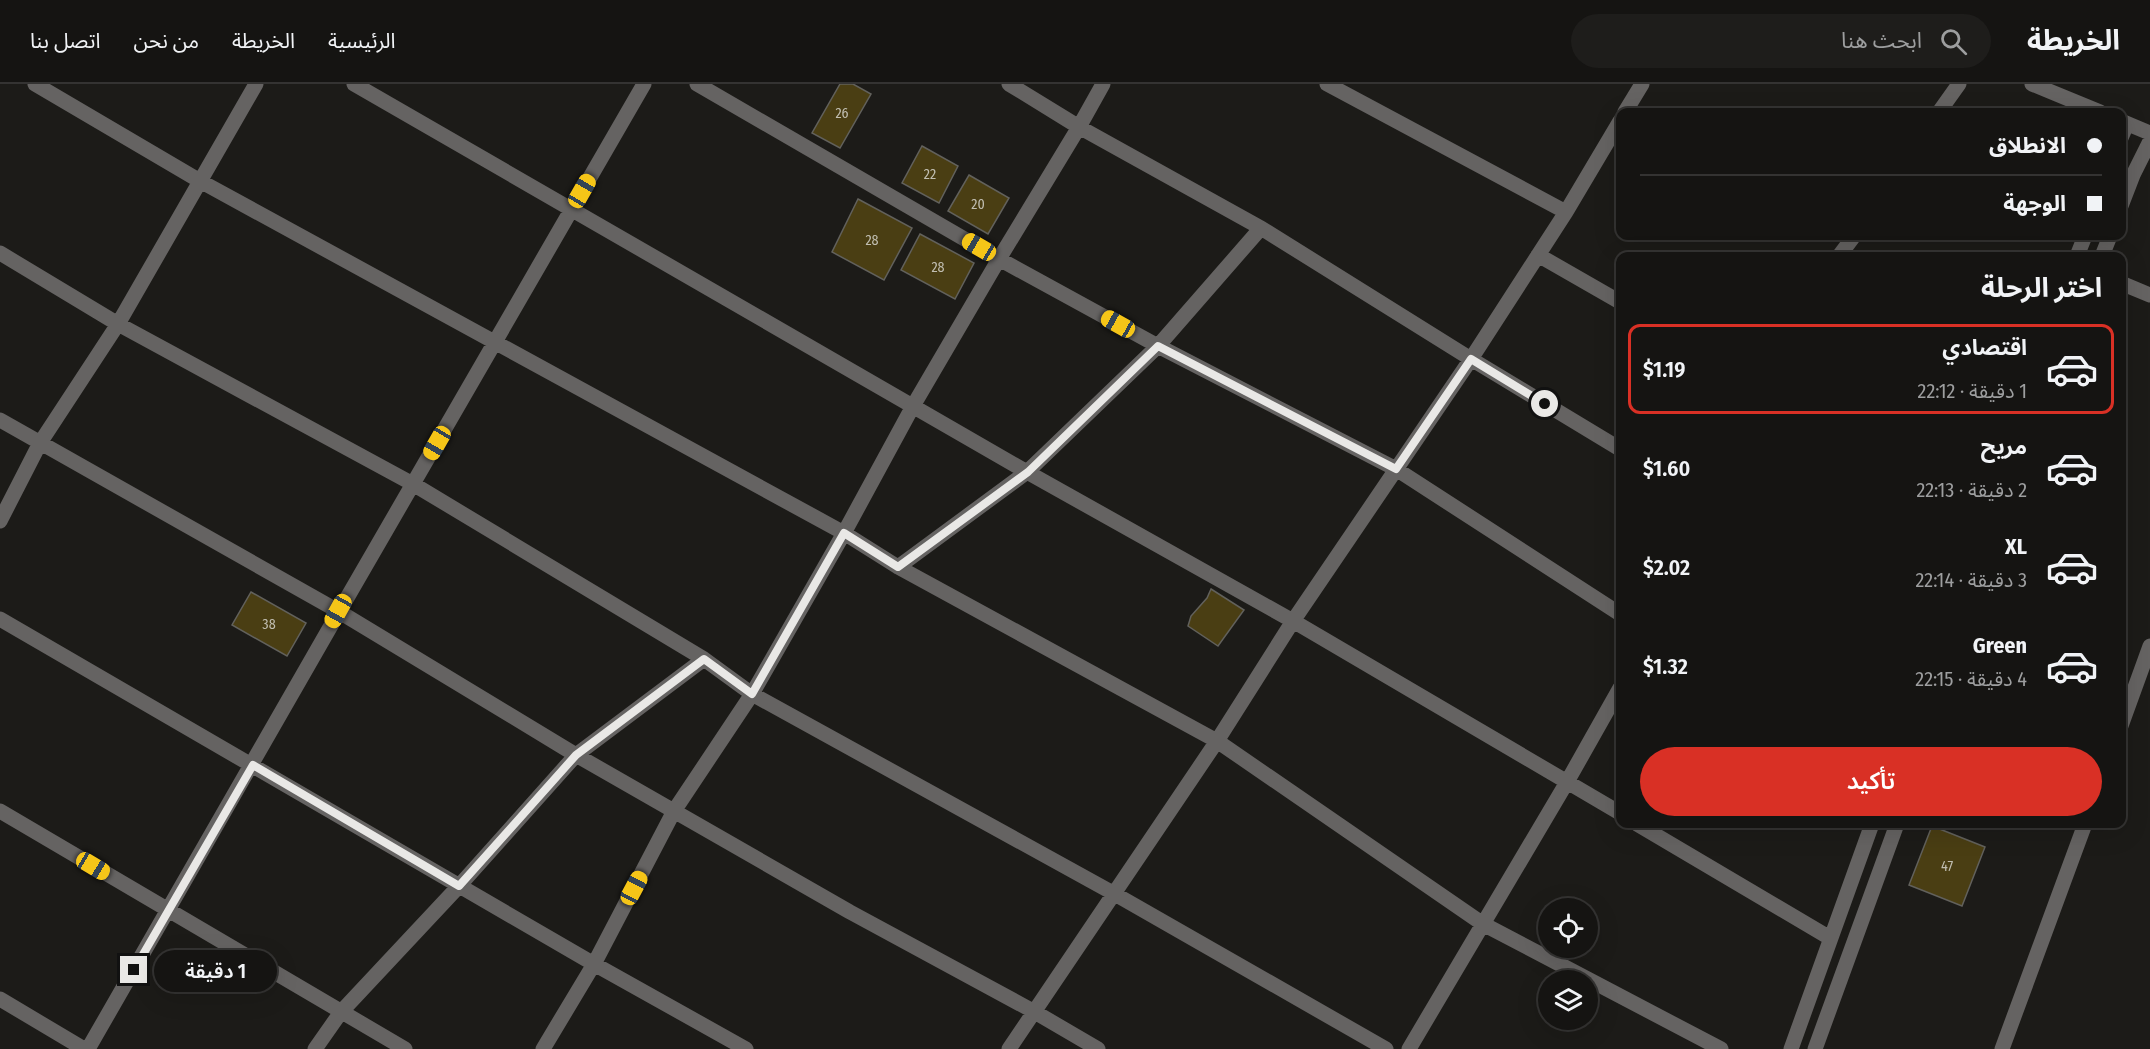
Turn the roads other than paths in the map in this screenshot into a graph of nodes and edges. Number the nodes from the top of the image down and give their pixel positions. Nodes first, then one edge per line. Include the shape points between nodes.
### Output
1 (35, 84) edge
2 (256, 84) edge
3 (354, 84) edge
4 (644, 84) edge
5 (697, 84) edge
6 (1009, 84) edge
7 (1103, 84) edge
8 (1327, 84) edge
9 (1642, 84) edge
10 (1959, 84) edge
11 (2032, 84) edge
12 (1627, 108) edge
13 (1942, 108) edge
14 (2090, 108) edge
15 (2126, 123) edge
16 (1079, 127) junction
17 (1616, 128) edge
18 (2150, 133) edge
19 (2150, 141) edge
20 (200, 181) junction
21 (2126, 193) edge
22 (571, 209) junction
23 (1566, 212) junction
24 (1261, 228) junction
25 (0, 253) edge
26 (1538, 255) junction
27 (999, 259) junction
28 (2126, 286) edge
29 (2150, 295) edge
30 (1616, 300) edge
31 (118, 324) junction
32 (496, 341) junction
33 (1158, 346) junction
34 (1471, 359) junction
35 (913, 406) junction
36 (0, 420) edge
37 (40, 443) junction
38 (1616, 447) edge
39 (1396, 469) junction
40 (1028, 472) junction
41 (413, 484) junction
42 (0, 521) edge
43 (844, 533) junction
44 (898, 567) junction
45 (338, 611) junction
46 (1616, 611) edge
47 (0, 619) edge
48 (1293, 621) junction
49 (2150, 646) edge
50 (704, 659) junction
51 (752, 694) junction
52 (1616, 695) edge
53 (2126, 702) edge
54 (1217, 741) junction
55 (576, 755) junction
56 (253, 765) junction
57 (1567, 782) junction
58 (674, 811) junction
59 (1616, 811) edge
60 (0, 812) edge
61 (1644, 828) edge
62 (1871, 828) edge
63 (1896, 828) edge
64 (2084, 828) edge
65 (459, 886) junction
66 (1113, 893) junction
67 (168, 910) junction
68 (1483, 924) junction
69 (1830, 938) junction
70 (594, 964) junction
71 (0, 999) edge
72 (1033, 1011) junction
73 (341, 1012) junction
74 (86, 1049) edge
75 (315, 1049) edge
76 (405, 1049) edge
77 (543, 1049) edge
78 (746, 1049) edge
79 (1009, 1049) edge
80 (1098, 1049) edge
81 (1386, 1049) edge
82 (1409, 1049) edge
83 (1721, 1049) edge
84 (1791, 1049) edge
85 (1815, 1049) edge
86 (2002, 1049) edge

1 - 20 street
2 - 20 street
3 - 22 street
4 - 22 street
5 - 27 street
6 - 16 street
7 - 16 street
8 - 23 street
9 - 12 street
10 - 13 street
11 - 14 street
15 - 18 street
16 - 24 street
16 - 27 street
17 - 23 street
19 - 21 street
20 - 31 street
20 - 32 street
22 - 32 street
22 - 35 street
23 - 26 street
24 - 33 street
24 - 34 street
25 - 31 street
26 - 30 street
26 - 34 street
27 - 33 street
27 - 35 street
28 - 29 street
31 - 37 street
31 - 41 street
32 - 41 street
32 - 43 street
33 - 39 street
33 - 40 street
34 - 38 street
34 - 39 street
35 - 40 street
35 - 43 street
36 - 37 street
37 - 42 street
37 - 45 street
39 - 46 street
39 - 48 street
40 - 44 street
40 - 48 street
41 - 45 street
41 - 50 street
43 - 44 street
43 - 51 street
44 - 54 street
45 - 55 street
45 - 56 street
47 - 56 street
48 - 54 street
48 - 57 street
49 - 53 street
50 - 51 street
50 - 55 street
51 - 58 street
51 - 66 street
52 - 57 street
54 - 66 street
54 - 68 street
55 - 58 street
55 - 65 street
56 - 65 street
56 - 67 street
57 - 59 street
57 - 68 street
58 - 70 street
58 - 72 street
60 - 67 street
61 - 69 street
62 - 69 street
63 - 85 street
64 - 86 street
65 - 70 street
65 - 73 street
66 - 72 street
66 - 81 street
67 - 73 street
67 - 74 street
68 - 82 street
68 - 83 street
69 - 84 street
70 - 77 street
70 - 78 street
71 - 74 street
72 - 79 street
72 - 80 street
73 - 75 street
73 - 76 street

